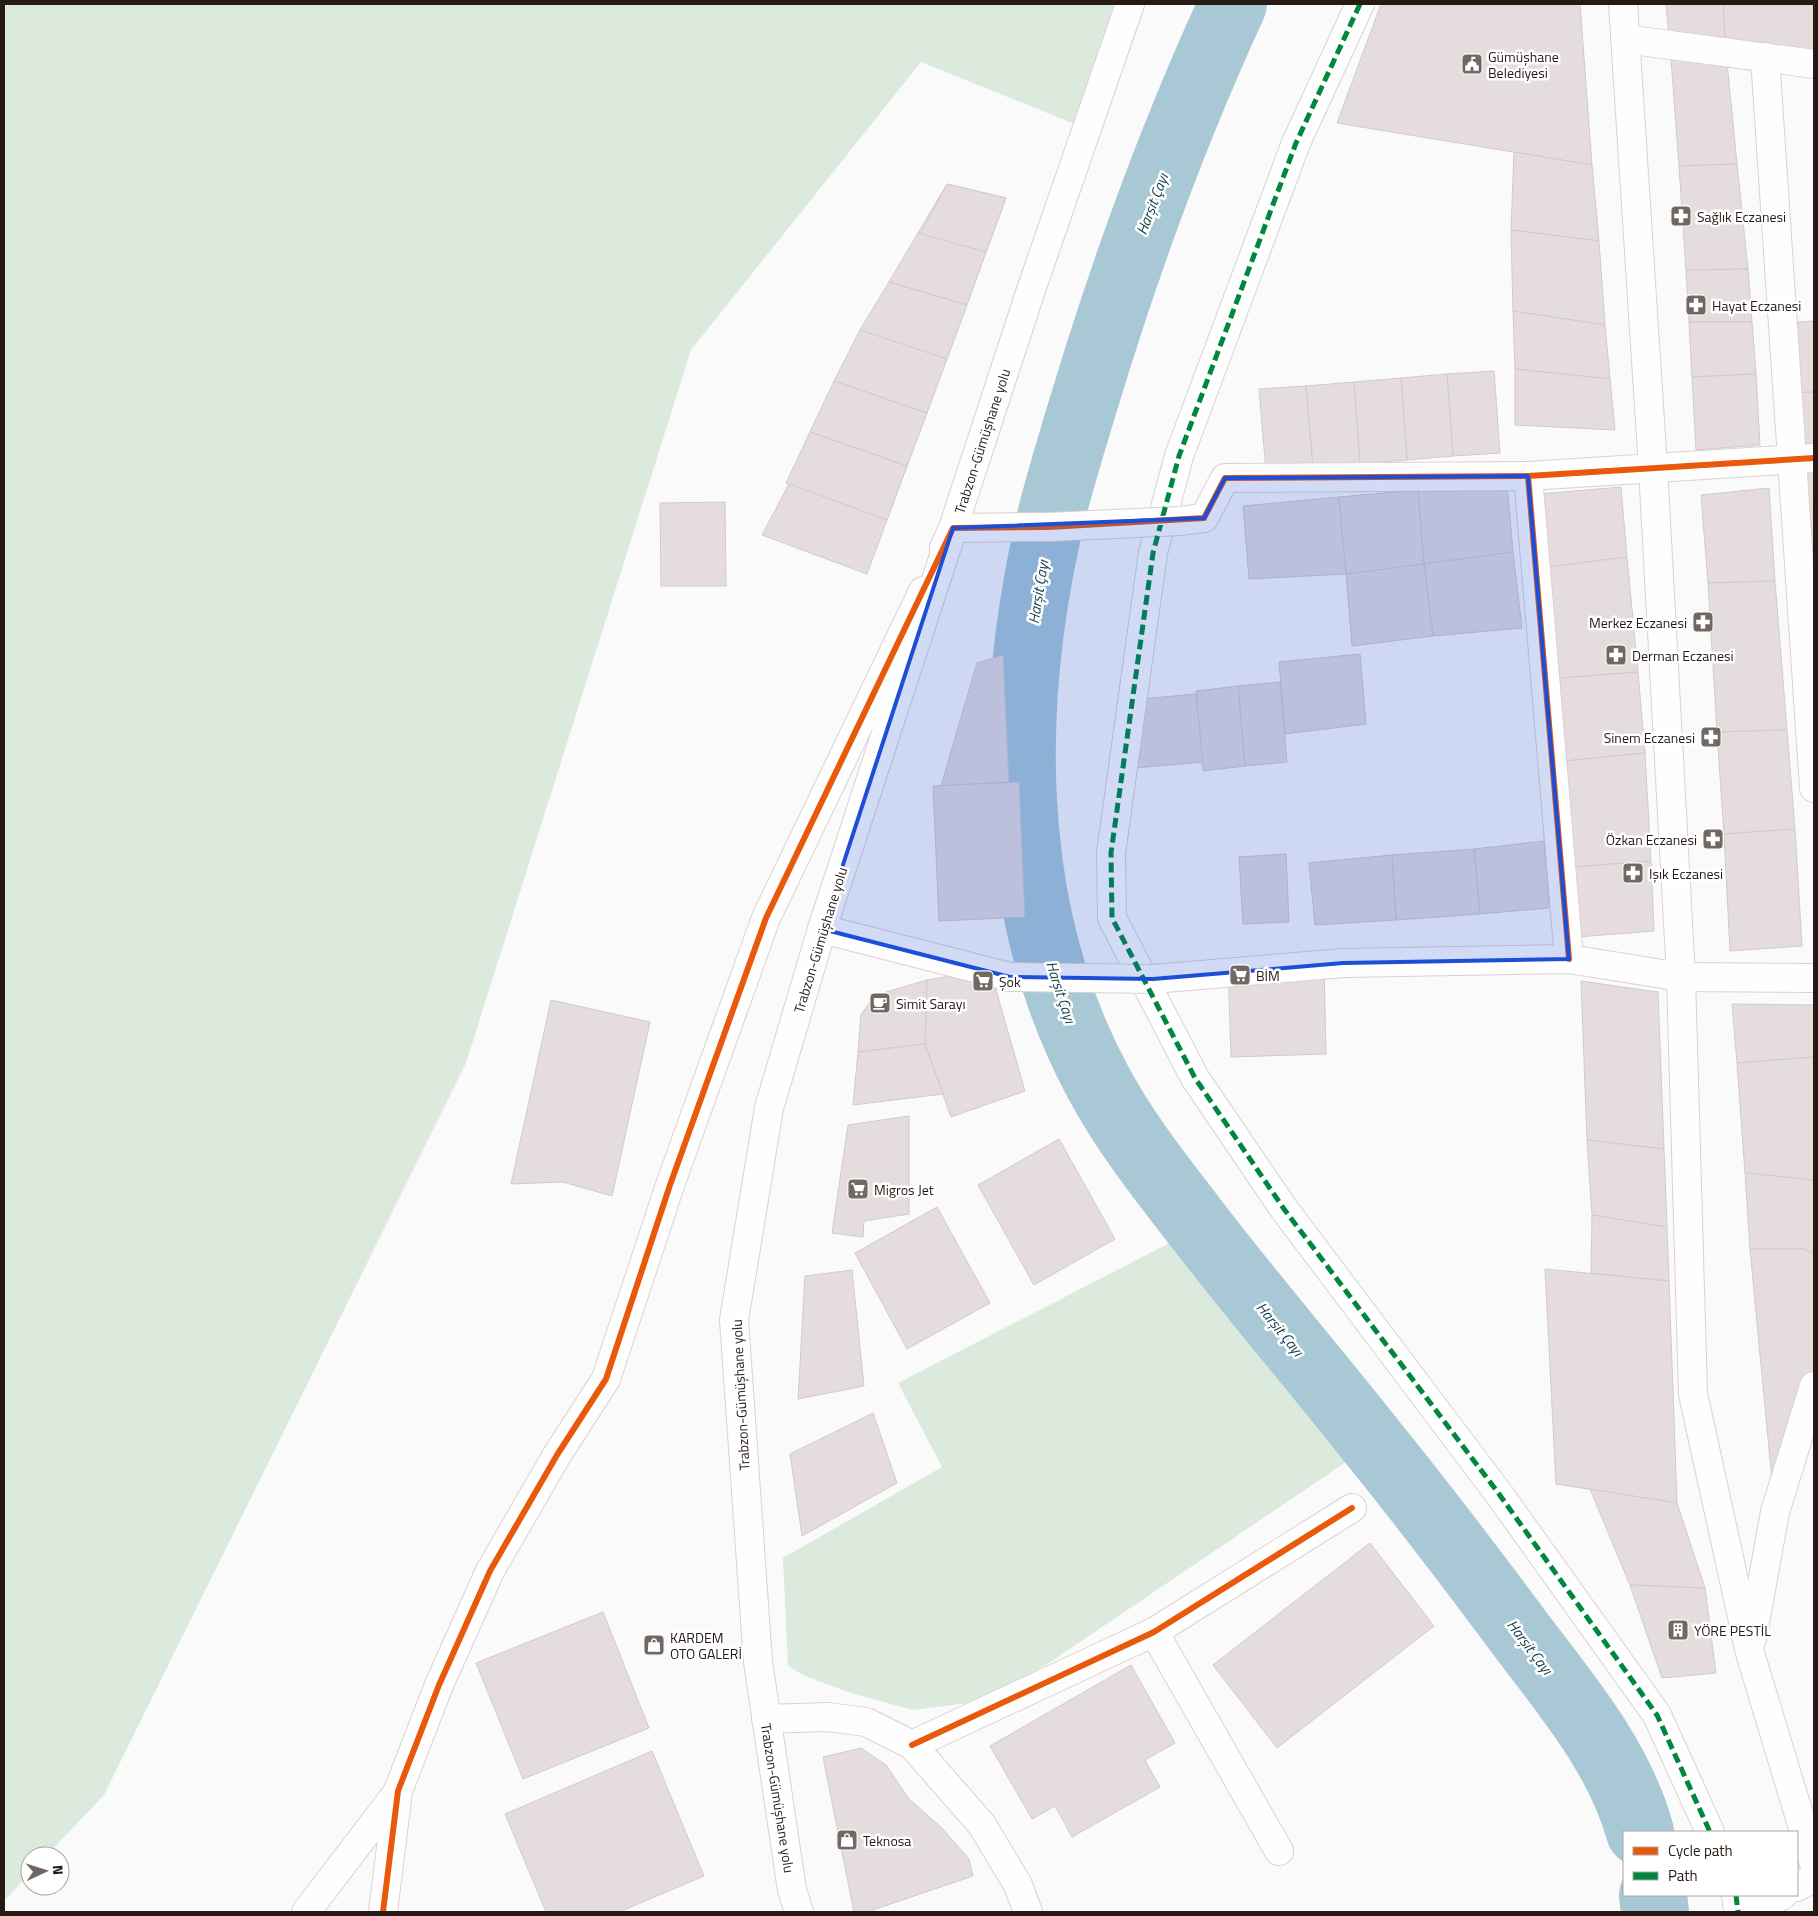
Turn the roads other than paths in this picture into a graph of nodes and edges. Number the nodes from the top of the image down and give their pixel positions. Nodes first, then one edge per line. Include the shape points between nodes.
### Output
1 (1130, 4) edge
2 (1360, 4) edge
3 (1623, 4) edge
4 (1625, 39) junction
5 (1765, 57) junction
6 (1814, 64) edge
7 (1803, 459) edge
8 (1653, 468) junction
9 (1528, 476) junction
10 (953, 528) junction
11 (1814, 788) edge
12 (822, 929) junction
13 (1569, 958) junction
14 (1681, 977) junction
15 (1814, 978) edge
16 (1814, 1386) edge
17 (1352, 1508) dead end
18 (1154, 1632) junction
19 (1750, 1653) junction
20 (766, 1719) junction
21 (912, 1745) junction
22 (398, 1791) junction
23 (1710, 1831) edge
24 (1279, 1851) dead end
25 (1814, 1864) edge
26 (1814, 1878) edge
27 (1798, 1886) edge
28 (1736, 1896) edge
29 (1781, 1896) edge
30 (306, 1912) edge
31 (383, 1912) edge
32 (799, 1912) edge
33 (1028, 1912) edge
34 (1738, 1912) edge
35 (1750, 1912) edge

1 - 10 street, Trabzon-Gümüşhane yolu
2 - 23 street via 1296,143 1179,456 1153,553 1111,853 1112,918 1196,1078 1284,1209 1498,1494 1657,1715
3 - 4 street
4 - 5 street
4 - 8 street
5 - 6 street
5 - 7 street
7 - 8 street
7 - 11 street
8 - 9 street
8 - 14 street
9 - 10 street, bridge via 1224,478 1204,518 1049,527
9 - 13 street
10 - 12 street, Trabzon-Gümüşhane yolu
10 - 22 street via 766,918 670,1186 606,1379 557,1455 490,1572 439,1685
12 - 13 street, bridge via 1010,977 1153,979 1342,963
12 - 20 street, Trabzon-Gümüşhane yolu via 769,1108 734,1320 758,1662
13 - 14 street
14 - 15 street
14 - 19 street via 1693,1394
16 - 19 street via 1775,1512
17 - 18 street
18 - 21 street
18 - 24 street
19 - 25 street
20 - 21 street via 828,1717 866,1722
20 - 32 street, Trabzon-Gümüşhane yolu via 792,1890
21 - 33 street via 982,1825 1018,1885
22 - 30 street
22 - 31 street
26 - 27 street
28 - 34 street
29 - 35 street

